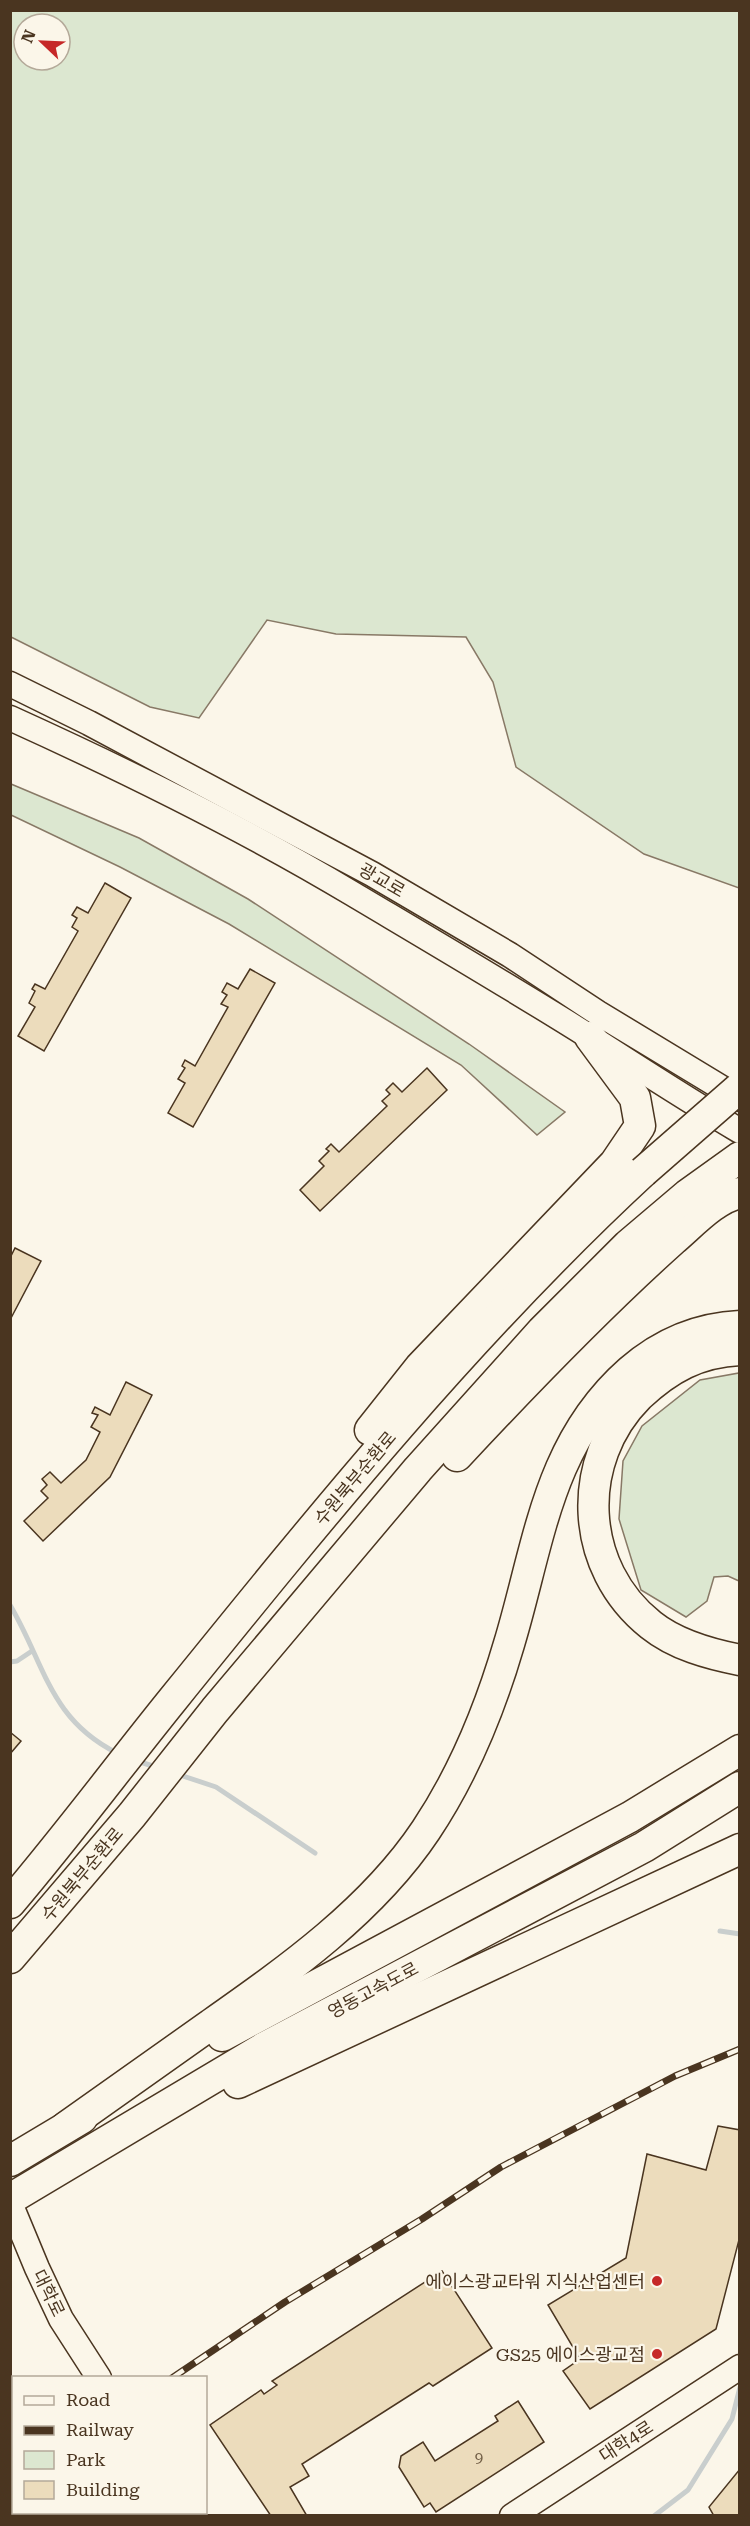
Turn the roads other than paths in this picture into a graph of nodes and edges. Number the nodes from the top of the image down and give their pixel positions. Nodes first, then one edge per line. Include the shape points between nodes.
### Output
1 (10, 684) edge
2 (10, 718) edge
3 (590, 1037) junction
4 (739, 1092) edge
5 (740, 1131) edge
6 (740, 1157) edge
7 (740, 1193) edge
8 (740, 1326) edge
9 (740, 1350) edge
10 (740, 1660) edge
11 (174, 1699) junction
12 (214, 1710) junction
13 (740, 1750) edge
14 (740, 1787) edge
15 (740, 1849) edge
16 (10, 1903) edge
17 (10, 1958) edge
18 (66, 2127) junction
19 (86, 2154) junction
20 (10, 2161) edge
21 (10, 2201) edge
22 (740, 2367) edge
23 (98, 2376) edge
24 (512, 2516) edge

1 - 4 main road, 광교로 via 372,874 510,955 598,1013
2 - 3 main road, 광교로 via 220,819 352,893
3 - 5 main road, 광교로
3 - 11 highway via 635,1098 640,1126 615,1163 420,1367 311,1503
4 - 11 highway, 수원북부순환로, bridge via 588,1223 503,1311 382,1444
6 - 12 highway, 수원북부순환로 via 628,1245 542,1331
7 - 12 highway via 706,1212 617,1290
8 - 18 highway via 700,1331 660,1349 609,1390 580,1430 557,1473 509,1645 480,1729 441,1807 398,1868 340,1925 257,1992
9 - 10 highway via 702,1354 676,1366 630,1405 603,1451 595,1475 592,1513 598,1545 612,1581 637,1613 688,1646
11 - 16 highway, 수원북부순환로
12 - 17 highway, 수원북부순환로 via 132,1815
13 - 18 highway, 영동고속도로 via 630,1817 218,2038
14 - 19 highway, 영동고속도로 via 644,1847 265,2047
15 - 19 highway
18 - 20 highway, 영동고속도로
19 - 21 highway, 영동고속도로
21 - 23 main road, 대학로 via 61,2319
22 - 24 main road, 대학4로

